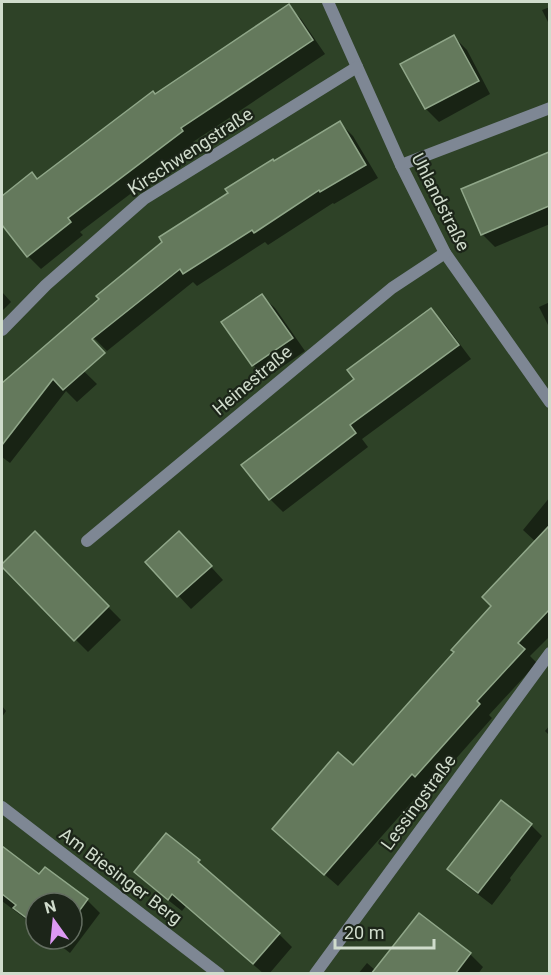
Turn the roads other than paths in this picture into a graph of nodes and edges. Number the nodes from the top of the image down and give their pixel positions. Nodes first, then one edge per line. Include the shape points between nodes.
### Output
1 (328, 2) edge
2 (357, 67) junction
3 (549, 108) edge
4 (401, 165) junction
5 (445, 253) junction
6 (2, 330) edge
7 (549, 402) edge
8 (87, 541) dead end
9 (549, 653) edge
10 (2, 807) edge
11 (219, 974) edge
12 (315, 974) edge

1 - 2 street, Uhlandstraße
2 - 4 street, Uhlandstraße
2 - 6 street, Kirschwengstraße via 144,199 46,285
3 - 4 street
4 - 5 street, Uhlandstraße
5 - 7 street, Uhlandstraße
5 - 8 street, Heinestraße via 392,288
9 - 12 street, Lessingstraße
10 - 11 street, Am Biesinger Berg

